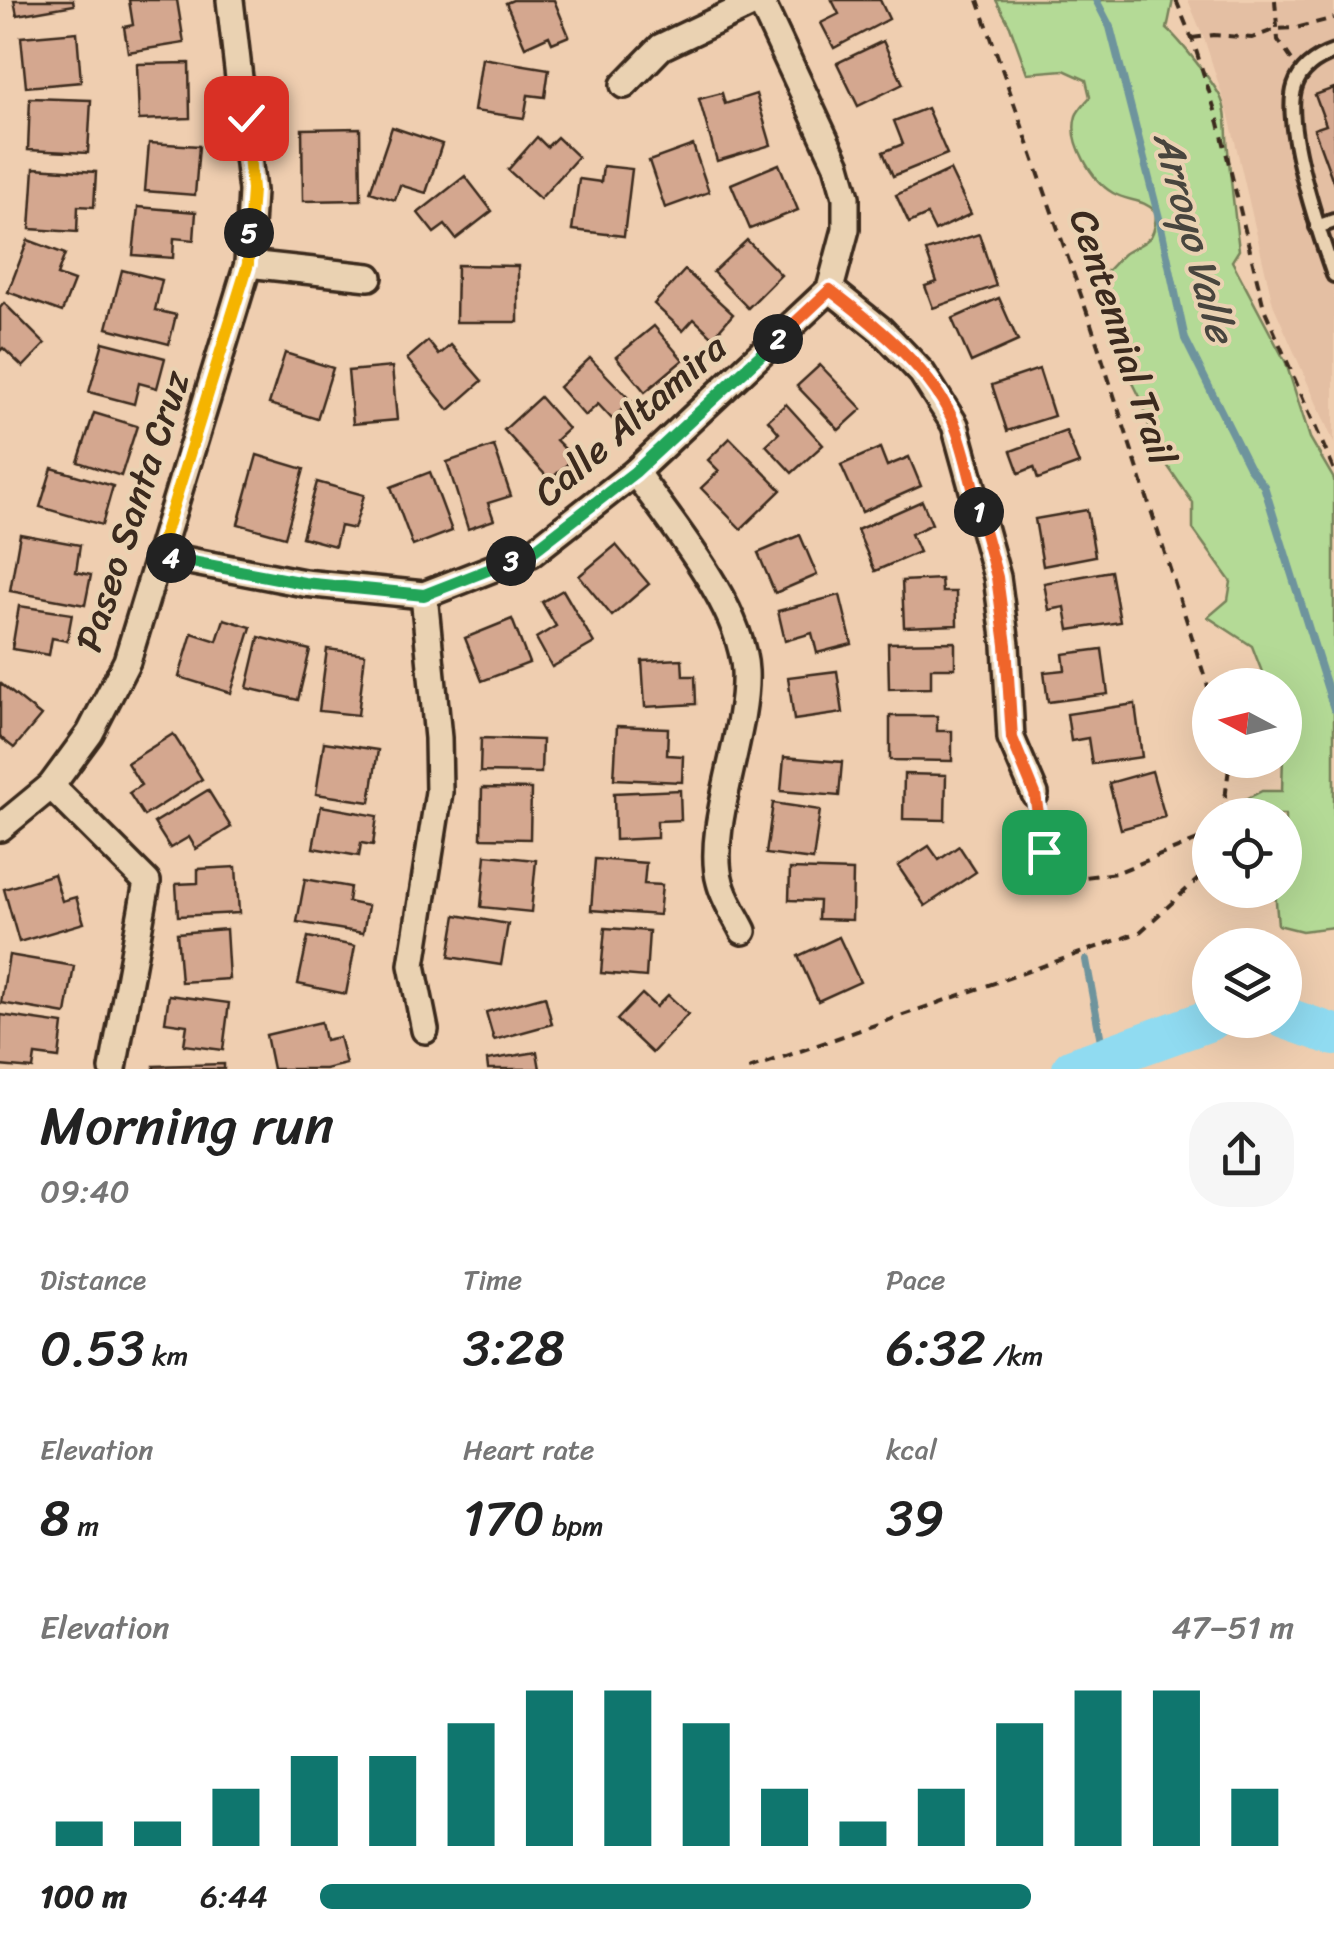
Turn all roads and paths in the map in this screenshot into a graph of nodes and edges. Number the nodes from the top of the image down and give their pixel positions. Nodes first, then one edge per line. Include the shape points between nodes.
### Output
1 (230, 0) edge
2 (760, 0) edge
3 (978, 0) edge
4 (1176, 0) edge
5 (1275, 0) edge
6 (1334, 18) edge
7 (1276, 29) junction
8 (1192, 38) junction
9 (1334, 52) edge
10 (1304, 72) junction
11 (624, 85) dead end
12 (1334, 221) edge
13 (1317, 228) junction
14 (248, 264) junction
15 (1334, 274) edge
16 (368, 276) dead end
17 (830, 290) junction
18 (1334, 470) edge
19 (635, 472) junction
20 (158, 555) junction
21 (424, 595) junction
22 (1202, 668) edge
23 (51, 786) junction
24 (1035, 794) joint
25 (0, 828) edge
26 (1192, 842) edge
27 (1192, 884) edge
28 (743, 931) dead end
29 (426, 1030) dead end
30 (113, 1069) edge
31 (750, 1069) edge

1 - 14 street, Paseo Santa Cruz via 252,190
2 - 11 street via 661,47
2 - 17 street via 846,197 846,230
3 - 22 path, Centennial Trail
4 - 8 path
5 - 7 path
6 - 7 path
7 - 8 path via 1252,38
7 - 10 path via 1283,51
8 - 18 path via 1264,308
9 - 10 lane
10 - 13 lane via 1292,105
12 - 13 lane
13 - 15 lane
14 - 16 street
14 - 20 street, Paseo Santa Cruz
17 - 19 street, Calle Altamira
17 - 24 street via 922,373 956,425 997,577 1012,738
19 - 21 street, Calle Altamira via 532,552
19 - 28 street via 710,579 743,657 737,742 717,850 720,882
20 - 21 street, Calle Altamira via 304,583
20 - 23 street, Paseo Santa Cruz via 127,660 90,733
21 - 29 street via 439,792 412,965
23 - 25 street, Paseo Santa Cruz
23 - 30 street via 147,882
24 - 26 path via 1044,852 1076,878 1116,873
27 - 31 path via 1140,932

